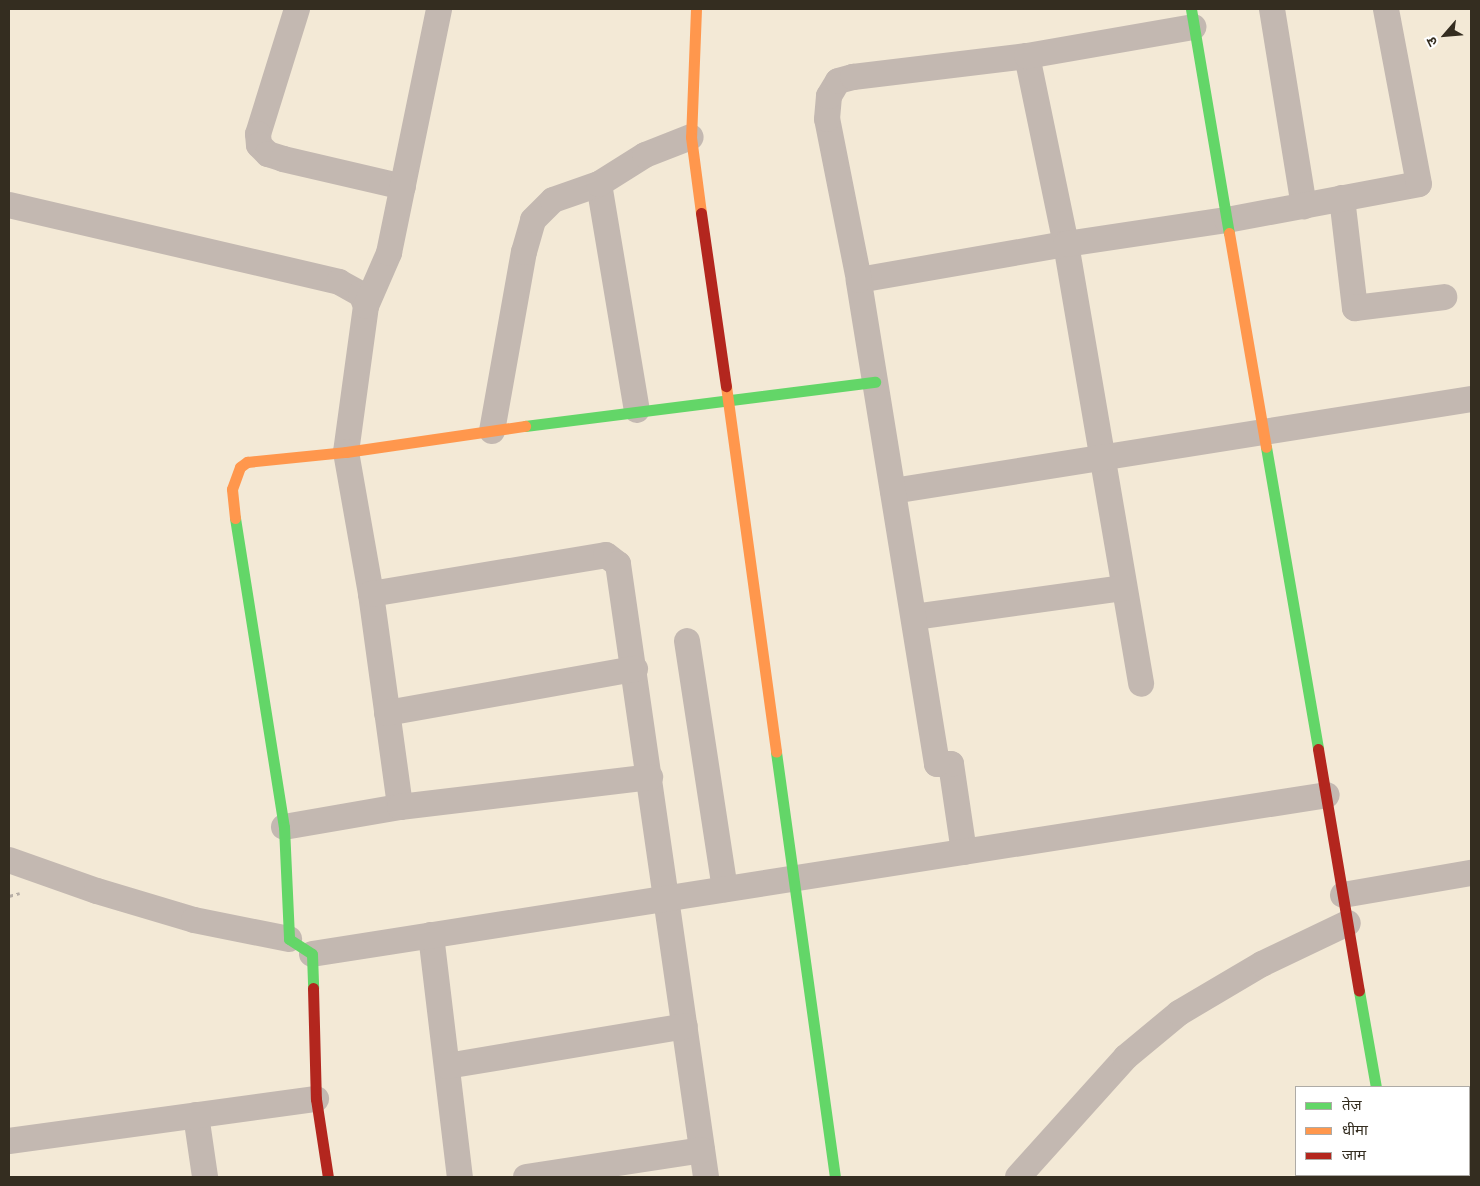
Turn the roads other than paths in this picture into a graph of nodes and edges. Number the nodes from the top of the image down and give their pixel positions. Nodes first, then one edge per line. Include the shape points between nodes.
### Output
1 (297, 9) edge
2 (439, 9) edge
3 (696, 9) edge
4 (1272, 9) edge
5 (1386, 9) edge
6 (1192, 18) edge
7 (1028, 56) junction
8 (691, 137) junction
9 (599, 184) junction
10 (403, 187) junction
11 (1342, 198) junction
12 (9, 205) edge
13 (1304, 206) junction
14 (1227, 220) junction
15 (1066, 244) junction
16 (859, 280) junction
17 (1444, 297) dead end
18 (366, 306) junction
19 (875, 382) junction
20 (1471, 399) edge
21 (728, 401) junction
22 (637, 410) junction
23 (492, 431) junction
24 (1264, 432) junction
25 (346, 452) junction
26 (1104, 458) junction
27 (893, 491) junction
28 (1124, 588) junction
29 (371, 594) junction
30 (914, 617) junction
31 (687, 641) dead end
32 (635, 670) junction
33 (1141, 684) dead end
34 (387, 713) junction
35 (650, 777) junction
36 (1327, 795) junction
37 (400, 807) junction
38 (284, 827) junction
39 (964, 852) junction
40 (9, 860) edge
41 (1471, 873) edge
42 (793, 879) junction
43 (725, 889) junction
44 (1343, 895) junction
45 (667, 898) junction
46 (1348, 922) junction
47 (431, 935) junction
48 (289, 938) junction
49 (312, 954) junction
50 (685, 1026) junction
51 (447, 1066) junction
52 (1376, 1086) edge
53 (316, 1099) junction
54 (196, 1115) junction
55 (9, 1141) edge
56 (702, 1150) junction
57 (205, 1177) edge
58 (328, 1177) edge
59 (460, 1177) edge
60 (526, 1177) edge
61 (706, 1177) edge
62 (835, 1177) edge
63 (1018, 1177) edge

1 - 10 street via 258,134 259,145 268,154 283,159
2 - 10 street
3 - 8 street
4 - 13 street
5 - 11 street via 1419,184
6 - 7 street
6 - 14 street
7 - 15 street
7 - 16 street via 838,81 829,96 827,118
8 - 9 street via 637,159
8 - 21 street
9 - 22 street
9 - 23 street via 553,200 533,220 524,252
10 - 18 street via 389,253
11 - 13 street
11 - 17 street via 1355,308
12 - 18 street via 339,282 361,294
13 - 14 street
14 - 15 street
14 - 24 street
15 - 16 street
15 - 26 street
16 - 19 street
18 - 25 street
19 - 21 street
19 - 27 street
20 - 24 street
21 - 22 street
21 - 42 street
22 - 23 street
23 - 25 street
24 - 26 street
24 - 36 street
25 - 29 street
25 - 38 street via 247,462 240,467 232,489
26 - 27 street
26 - 28 street
27 - 30 street
28 - 30 street
28 - 33 street
29 - 32 street via 606,555 618,564
29 - 34 street
30 - 39 street via 937,764 951,764
31 - 43 street
32 - 34 street
32 - 35 street
34 - 37 street
35 - 37 street
35 - 45 street
36 - 39 street
36 - 44 street
37 - 38 street
38 - 48 street
39 - 42 street
40 - 48 street via 194,920
41 - 44 street
42 - 43 street
42 - 62 street
43 - 45 street
44 - 46 street
45 - 47 street
45 - 50 street
46 - 52 street
46 - 63 street via 1262,964 1179,1013 1126,1057
47 - 49 street
47 - 51 street
48 - 49 street
49 - 53 street
50 - 51 street
50 - 56 street
51 - 59 street
53 - 54 street
53 - 58 street
54 - 55 street
54 - 57 street
56 - 60 street
56 - 61 street

